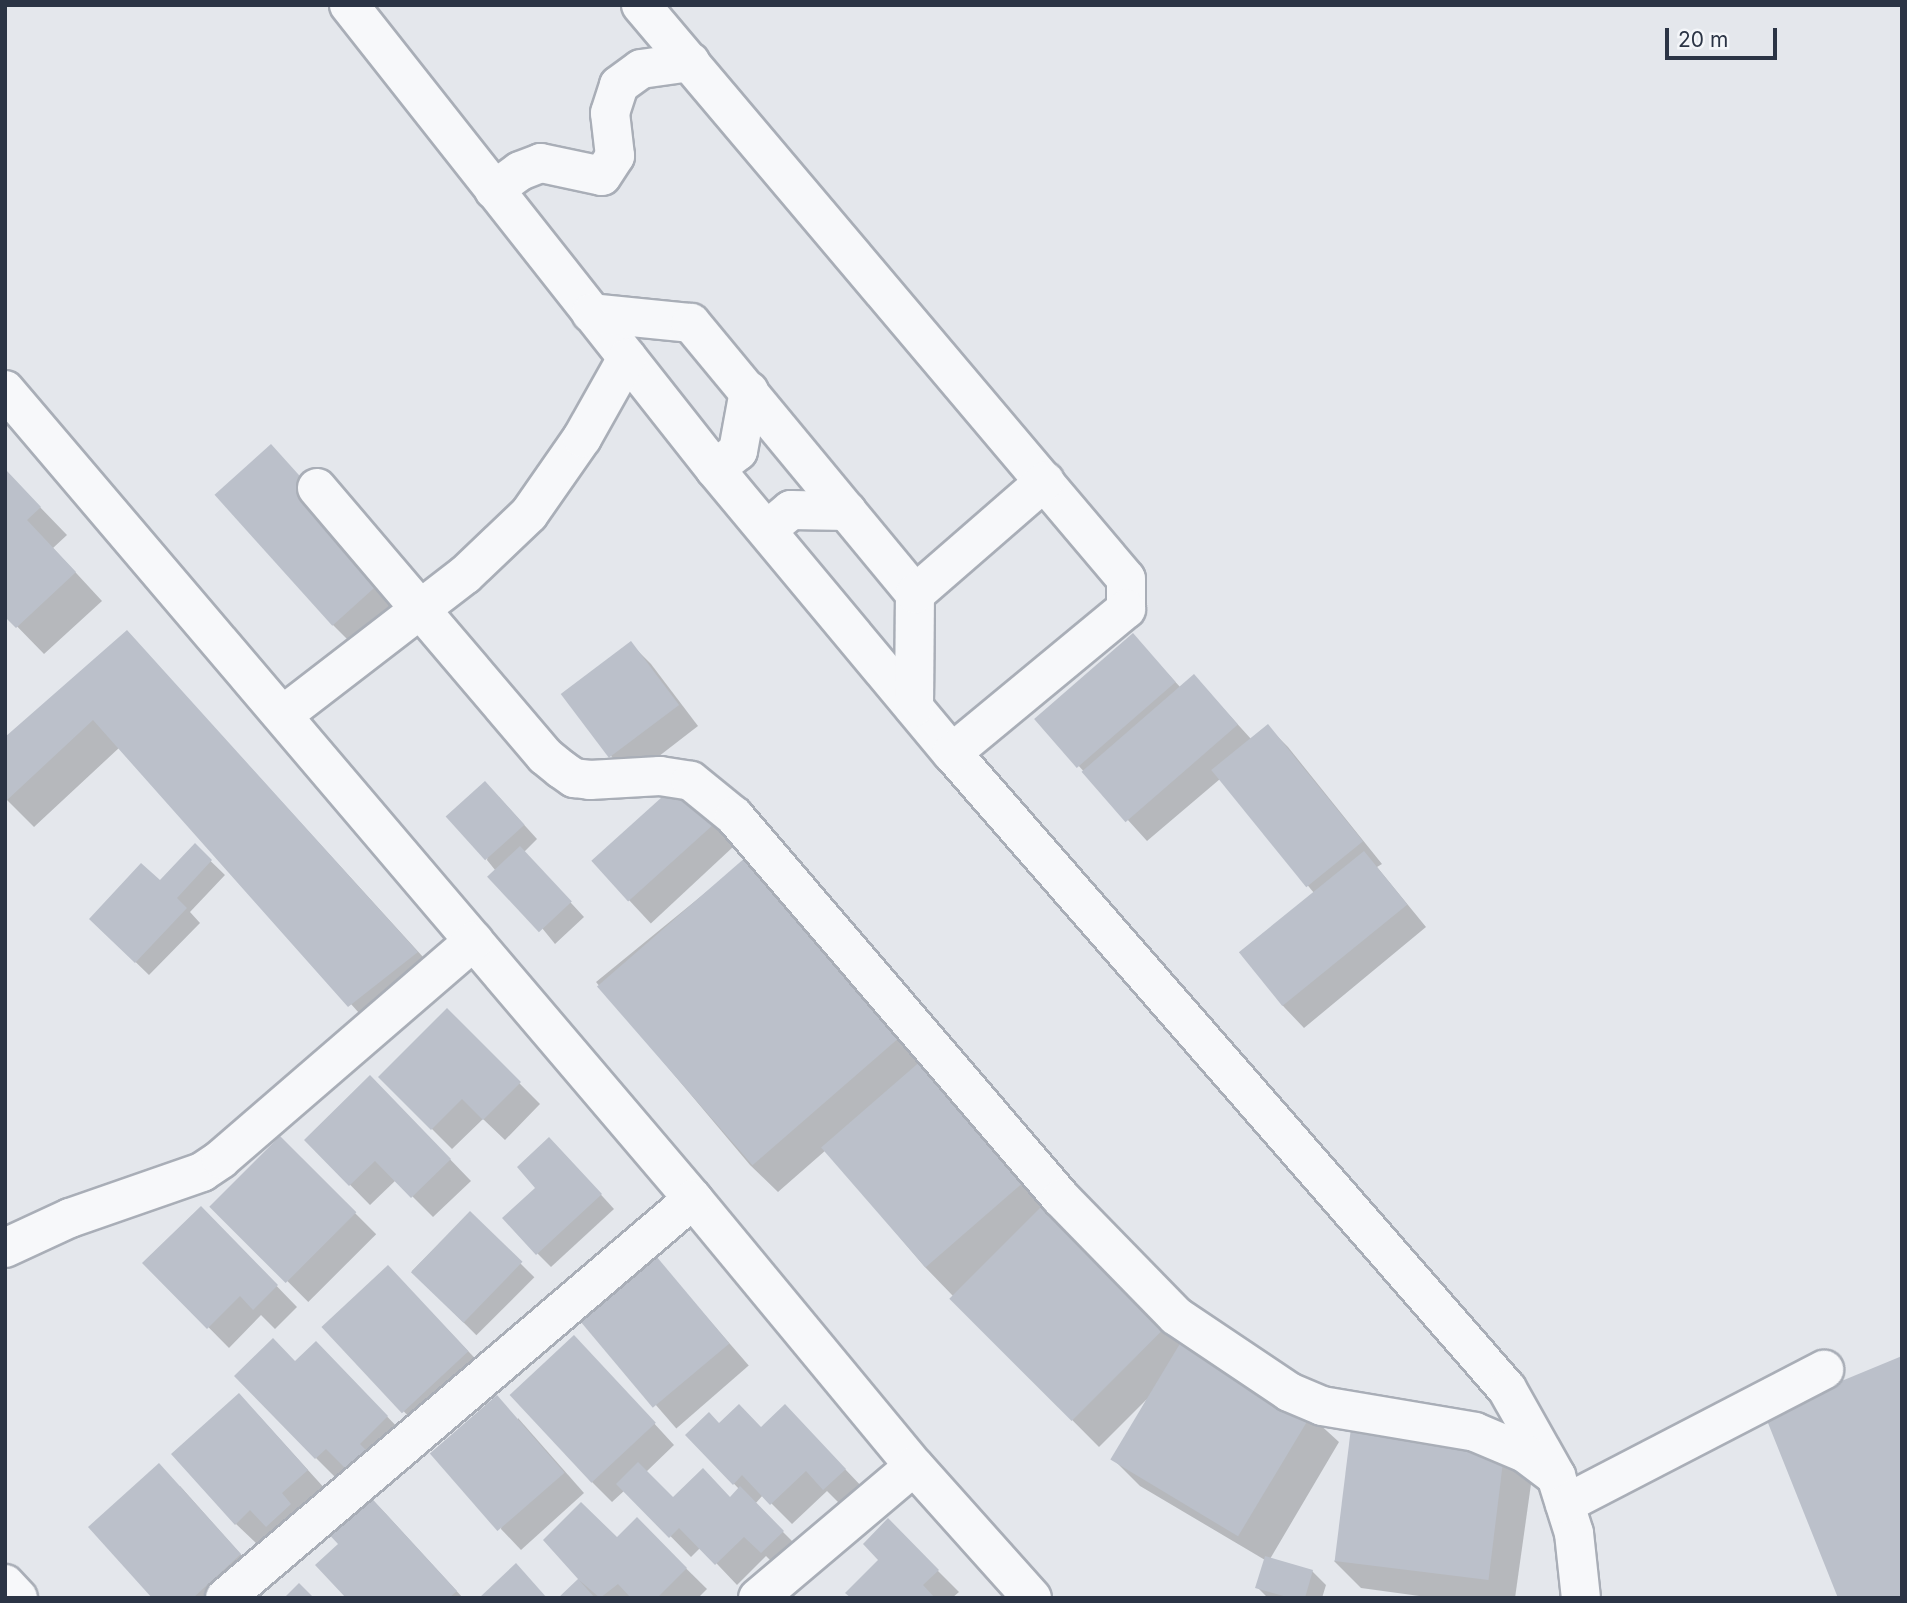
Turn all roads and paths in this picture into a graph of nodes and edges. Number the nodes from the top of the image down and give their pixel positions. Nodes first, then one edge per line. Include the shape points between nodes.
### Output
1 (349, 5) edge
2 (641, 5) edge
3 (691, 62) junction
4 (494, 190) junction
5 (591, 313) junction
6 (627, 358) junction
7 (5, 390) edge
8 (749, 391) junction
9 (715, 469) junction
10 (1045, 481) junction
11 (317, 488) dead end
12 (847, 511) junction
13 (767, 530) junction
14 (915, 594) junction
15 (422, 608) junction
16 (914, 707) junction
17 (283, 715) junction
18 (952, 753) junction
19 (474, 941) junction
20 (693, 1199) junction
21 (5, 1248) edge
22 (1824, 1370) dead end
23 (914, 1466) junction
24 (1560, 1490) junction
25 (5, 1584) edge
26 (18, 1598) edge
27 (225, 1598) edge
28 (758, 1598) edge
29 (1032, 1598) edge
30 (1581, 1598) edge

1 - 4 street
2 - 3 street
3 - 4 street via 641,69 619,85 610,114 615,156 602,176 541,163 520,171
3 - 10 street
4 - 5 street
5 - 6 street
5 - 8 street via 691,323
6 - 9 street
6 - 15 street via 582,438 529,514 465,575
7 - 17 street
8 - 9 street via 738,451
8 - 12 street
9 - 13 street
10 - 14 street
10 - 18 street via 1126,579 1126,609
11 - 15 street
12 - 13 street via 791,510
12 - 14 street
13 - 16 street
14 - 16 street
15 - 17 street
15 - 24 street via 545,756 574,778 691,780 734,816 1061,1198 1176,1315 1289,1392 1322,1406 1475,1432 1525,1453
16 - 18 street
17 - 19 street
18 - 24 street via 1507,1389
19 - 20 street
19 - 21 street via 202,1172 70,1218
20 - 23 street
20 - 27 street
22 - 24 street
23 - 28 street
23 - 29 street
24 - 30 street via 1574,1533
25 - 26 street

